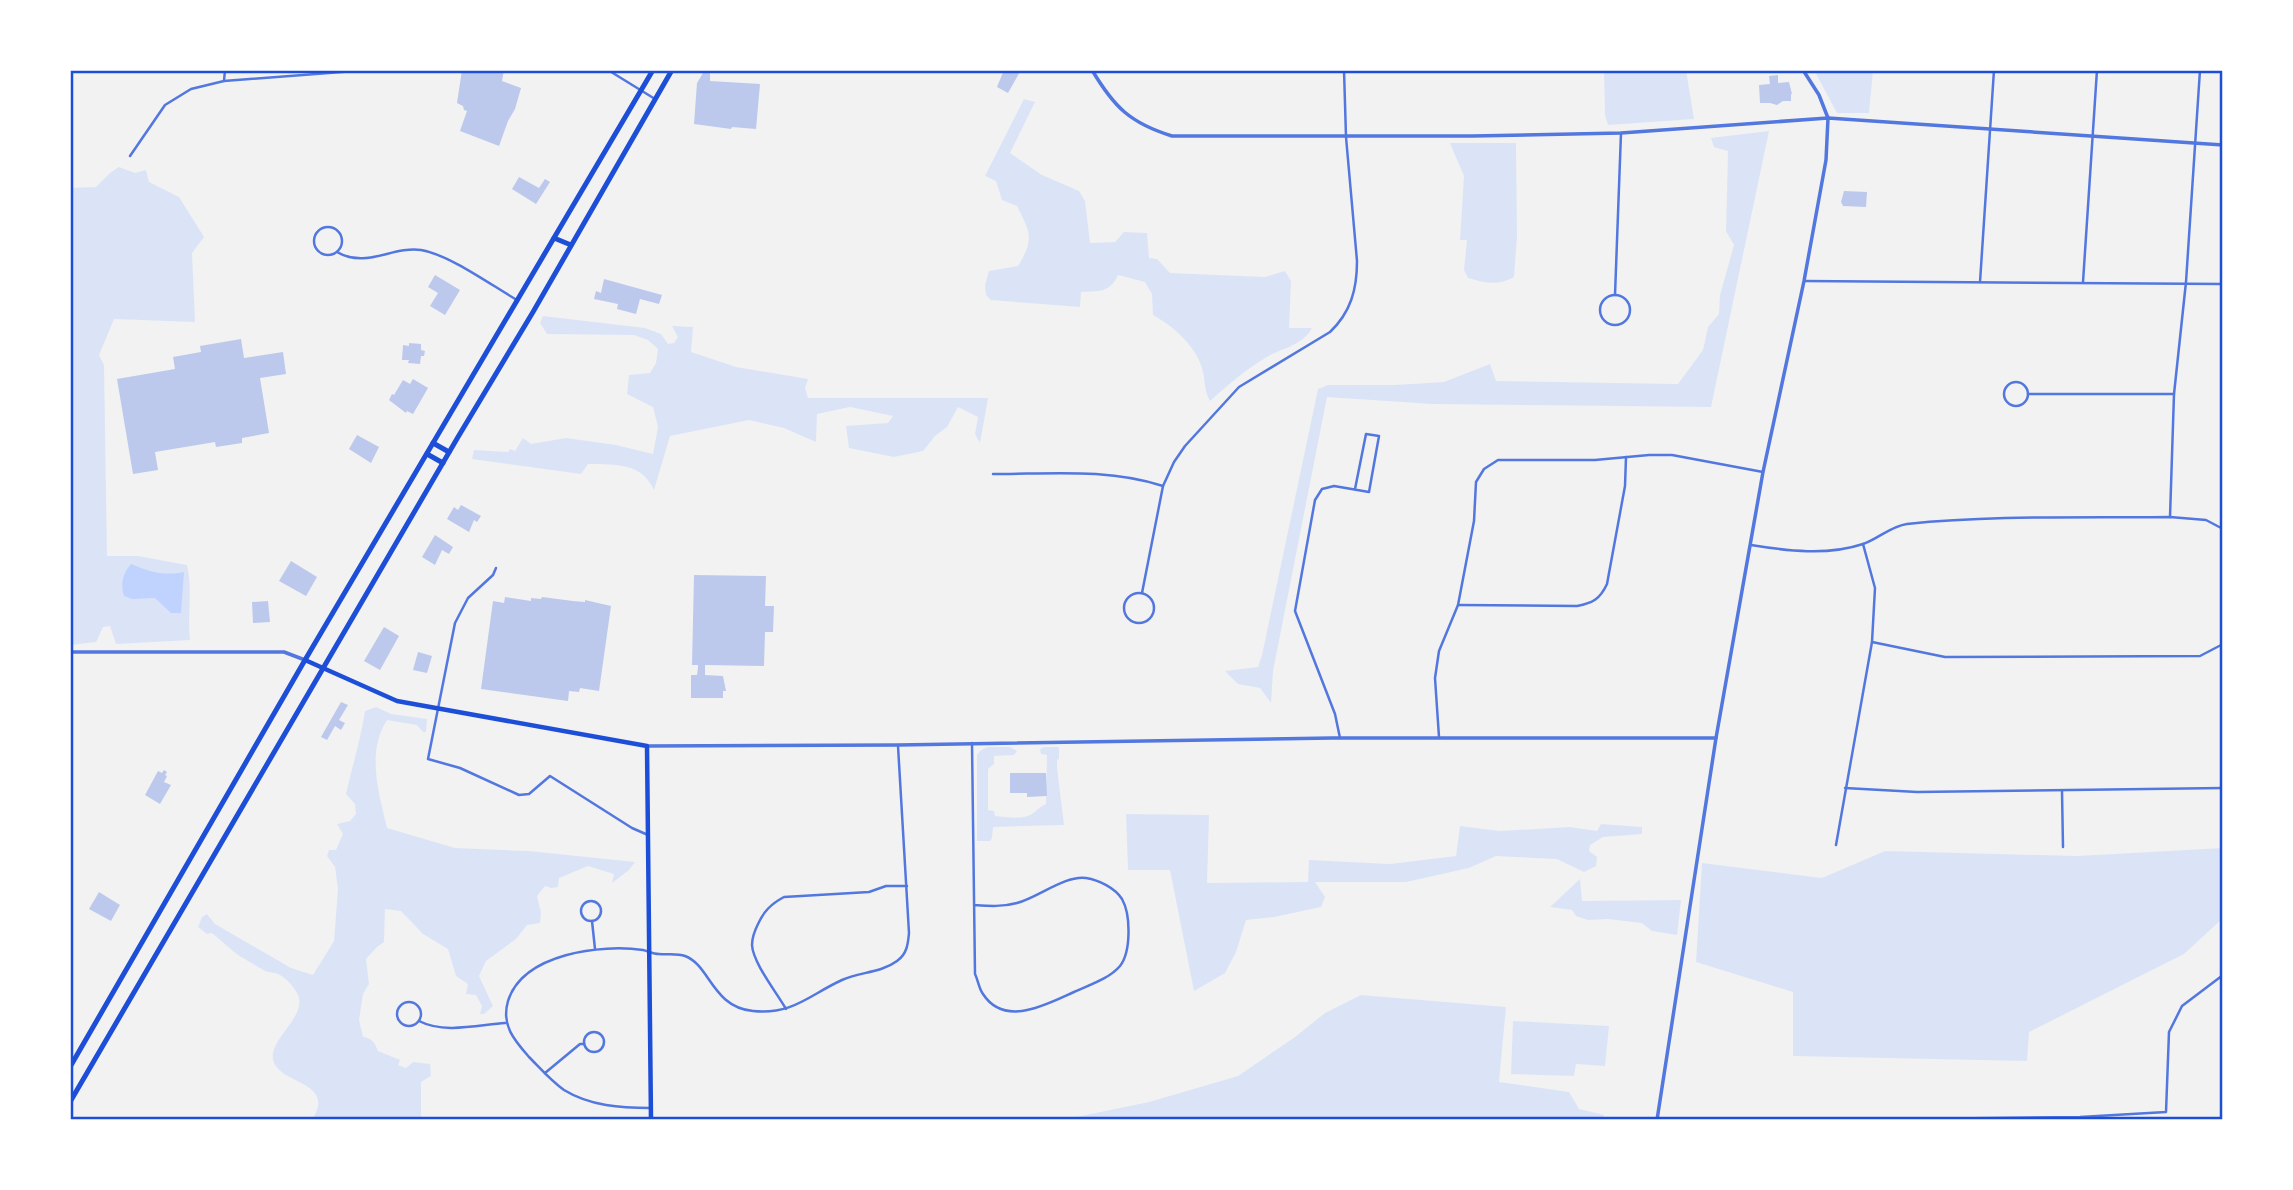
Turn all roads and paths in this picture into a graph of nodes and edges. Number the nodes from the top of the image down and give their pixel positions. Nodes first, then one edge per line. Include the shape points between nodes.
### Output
1 (225, 70) edge
2 (368, 70) edge
3 (608, 70) edge
4 (653, 70) edge
5 (672, 70) edge
6 (1092, 70) edge
7 (1344, 70) edge
8 (1803, 70) edge
9 (1994, 70) edge
10 (2097, 70) edge
11 (2200, 70) edge
12 (224, 81) junction
13 (641, 91) junction
14 (655, 99) junction
15 (1828, 118) junction
16 (1990, 128) junction
17 (1621, 132) junction
18 (2093, 135) junction
19 (1346, 137) junction
20 (2195, 143) junction
21 (2223, 145) edge
22 (130, 156) dead end
23 (554, 238) junction
24 (571, 245) junction
25 (337, 253) junction
26 (1804, 281) junction
27 (1980, 282) junction
28 (2083, 282) junction
29 (2186, 282) junction
30 (2223, 284) edge
31 (1615, 295) junction
32 (517, 300) junction
33 (2028, 394) junction
34 (2174, 394) junction
35 (433, 443) junction
36 (449, 452) junction
37 (427, 454) junction
38 (1626, 457) junction
39 (443, 463) junction
40 (1763, 472) junction
41 (993, 474) dead end
42 (1163, 486) junction
43 (1355, 489) junction
44 (2170, 517) junction
45 (2223, 529) edge
46 (1863, 544) junction
47 (1751, 545) junction
48 (496, 568) dead end
49 (1142, 593) junction
50 (1458, 605) junction
51 (1872, 642) junction
52 (2223, 645) edge
53 (70, 652) edge
54 (305, 660) junction
55 (324, 669) junction
56 (438, 710) junction
57 (1340, 737) junction
58 (1439, 738) junction
59 (1716, 738) junction
60 (972, 743) junction
61 (898, 745) junction
62 (647, 746) junction
63 (1844, 788) junction
64 (2223, 788) edge
65 (2062, 791) junction
66 (649, 835) junction
67 (1836, 845) dead end
68 (2063, 847) dead end
69 (907, 886) junction
70 (975, 905) junction
71 (592, 921) junction
72 (595, 950) junction
73 (650, 952) junction
74 (2223, 975) edge
75 (786, 1009) junction
76 (419, 1021) junction
77 (505, 1023) junction
78 (584, 1044) junction
79 (70, 1068) edge
80 (545, 1073) junction
81 (70, 1101) edge
82 (651, 1108) junction
83 (2080, 1118) edge
84 (1908, 1119) edge
85 (651, 1120) edge
86 (1657, 1120) edge
87 (1664, 1120) edge
88 (1832, 1120) edge

1 - 12 street
2 - 12 street
3 - 13 street
4 - 13 highway
5 - 14 highway
6 - 19 street via 1116,106 1136,122 1172,136
7 - 19 street
8 - 15 street
9 - 16 street
10 - 18 street
11 - 20 street
12 - 22 street via 191,89 165,105
13 - 14 street
13 - 23 highway
14 - 24 highway
15 - 16 street
15 - 17 street
15 - 26 street via 1822,186
16 - 18 street
16 - 27 street
17 - 19 street
17 - 31 street
18 - 20 street
18 - 28 street
19 - 42 street via 1357,261 1353,300 1321,339 1240,387 1185,446
20 - 21 street
20 - 29 street
23 - 24 highway
23 - 32 highway
24 - 36 highway
25 - 25 street via 327,256 317,251 313,240 319,230 332,227 339,232 342,241
25 - 32 street via 353,259 407,250 439,254
26 - 27 street
26 - 40 street
27 - 28 street
28 - 29 street
29 - 30 street
29 - 34 street
31 - 31 street via 1603,301 1600,309 1605,321 1616,325 1629,311 1626,300
32 - 35 highway
33 - 33 street via 2019,406 2007,402 2004,395 2015,382 2023,384
33 - 34 street
34 - 44 street
35 - 36 highway
35 - 37 highway
36 - 39 highway
37 - 39 highway
37 - 54 highway
38 - 40 street via 1672,455
38 - 50 street via 1498,460 1483,468 1476,482 1475,521
38 - 50 street via 1626,486 1607,584 1592,604
39 - 55 highway
40 - 47 street
41 - 42 street via 1114,474
42 - 49 street
43 - 43 street via 1369,492 1379,436 1366,434
43 - 57 street via 1322,489 1315,500 1295,611
44 - 45 street via 2206,520
44 - 46 street via 1946,520 1902,524
46 - 47 street via 1817,552
46 - 51 street via 1875,588
47 - 59 street
48 - 56 street via 468,597 458,616
49 - 49 street via 1130,595 1124,605 1126,617 1136,623 1147,621 1154,611 1152,599
50 - 58 street via 1435,678
51 - 52 street via 1945,657 2200,656
51 - 63 street
53 - 54 street via 284,652
54 - 55 main road
54 - 79 highway
55 - 56 main road via 397,701
55 - 81 highway
56 - 62 main road
56 - 66 street via 428,759 519,795 529,794 550,776
57 - 58 street
57 - 60 street
58 - 59 street
59 - 86 street
60 - 61 street
60 - 70 street
61 - 62 street
61 - 69 street
62 - 66 main road
63 - 65 street
63 - 67 street
64 - 65 street
65 - 68 street
66 - 73 main road
69 - 75 street via 909,933 899,960 842,980
69 - 75 street via 784,897 773,902 755,929 752,944
70 - 70 street via 975,974 983,994 995,1006 1014,1012 1032,1010 1107,977 1120,966 1128,950 1122,900 1105,884 1084,877 1018,903
71 - 71 street via 601,910 598,903 590,901 581,912
71 - 72 street
72 - 73 street
72 - 77 street via 572,953 532,971 516,985
73 - 75 street via 691,959 719,994 738,1007
73 - 82 main road
74 - 83 street via 2182,1006 2169,1032 2166,1112
76 - 76 street via 421,1012 415,1004 406,1002 398,1008 402,1025
76 - 77 street via 445,1028
77 - 80 street via 514,1041
78 - 78 street via 595,1052 604,1041 592,1032
78 - 80 street
80 - 82 street via 584,1099
82 - 85 main road
83 - 84 street
84 - 88 street
86 - 87 street

